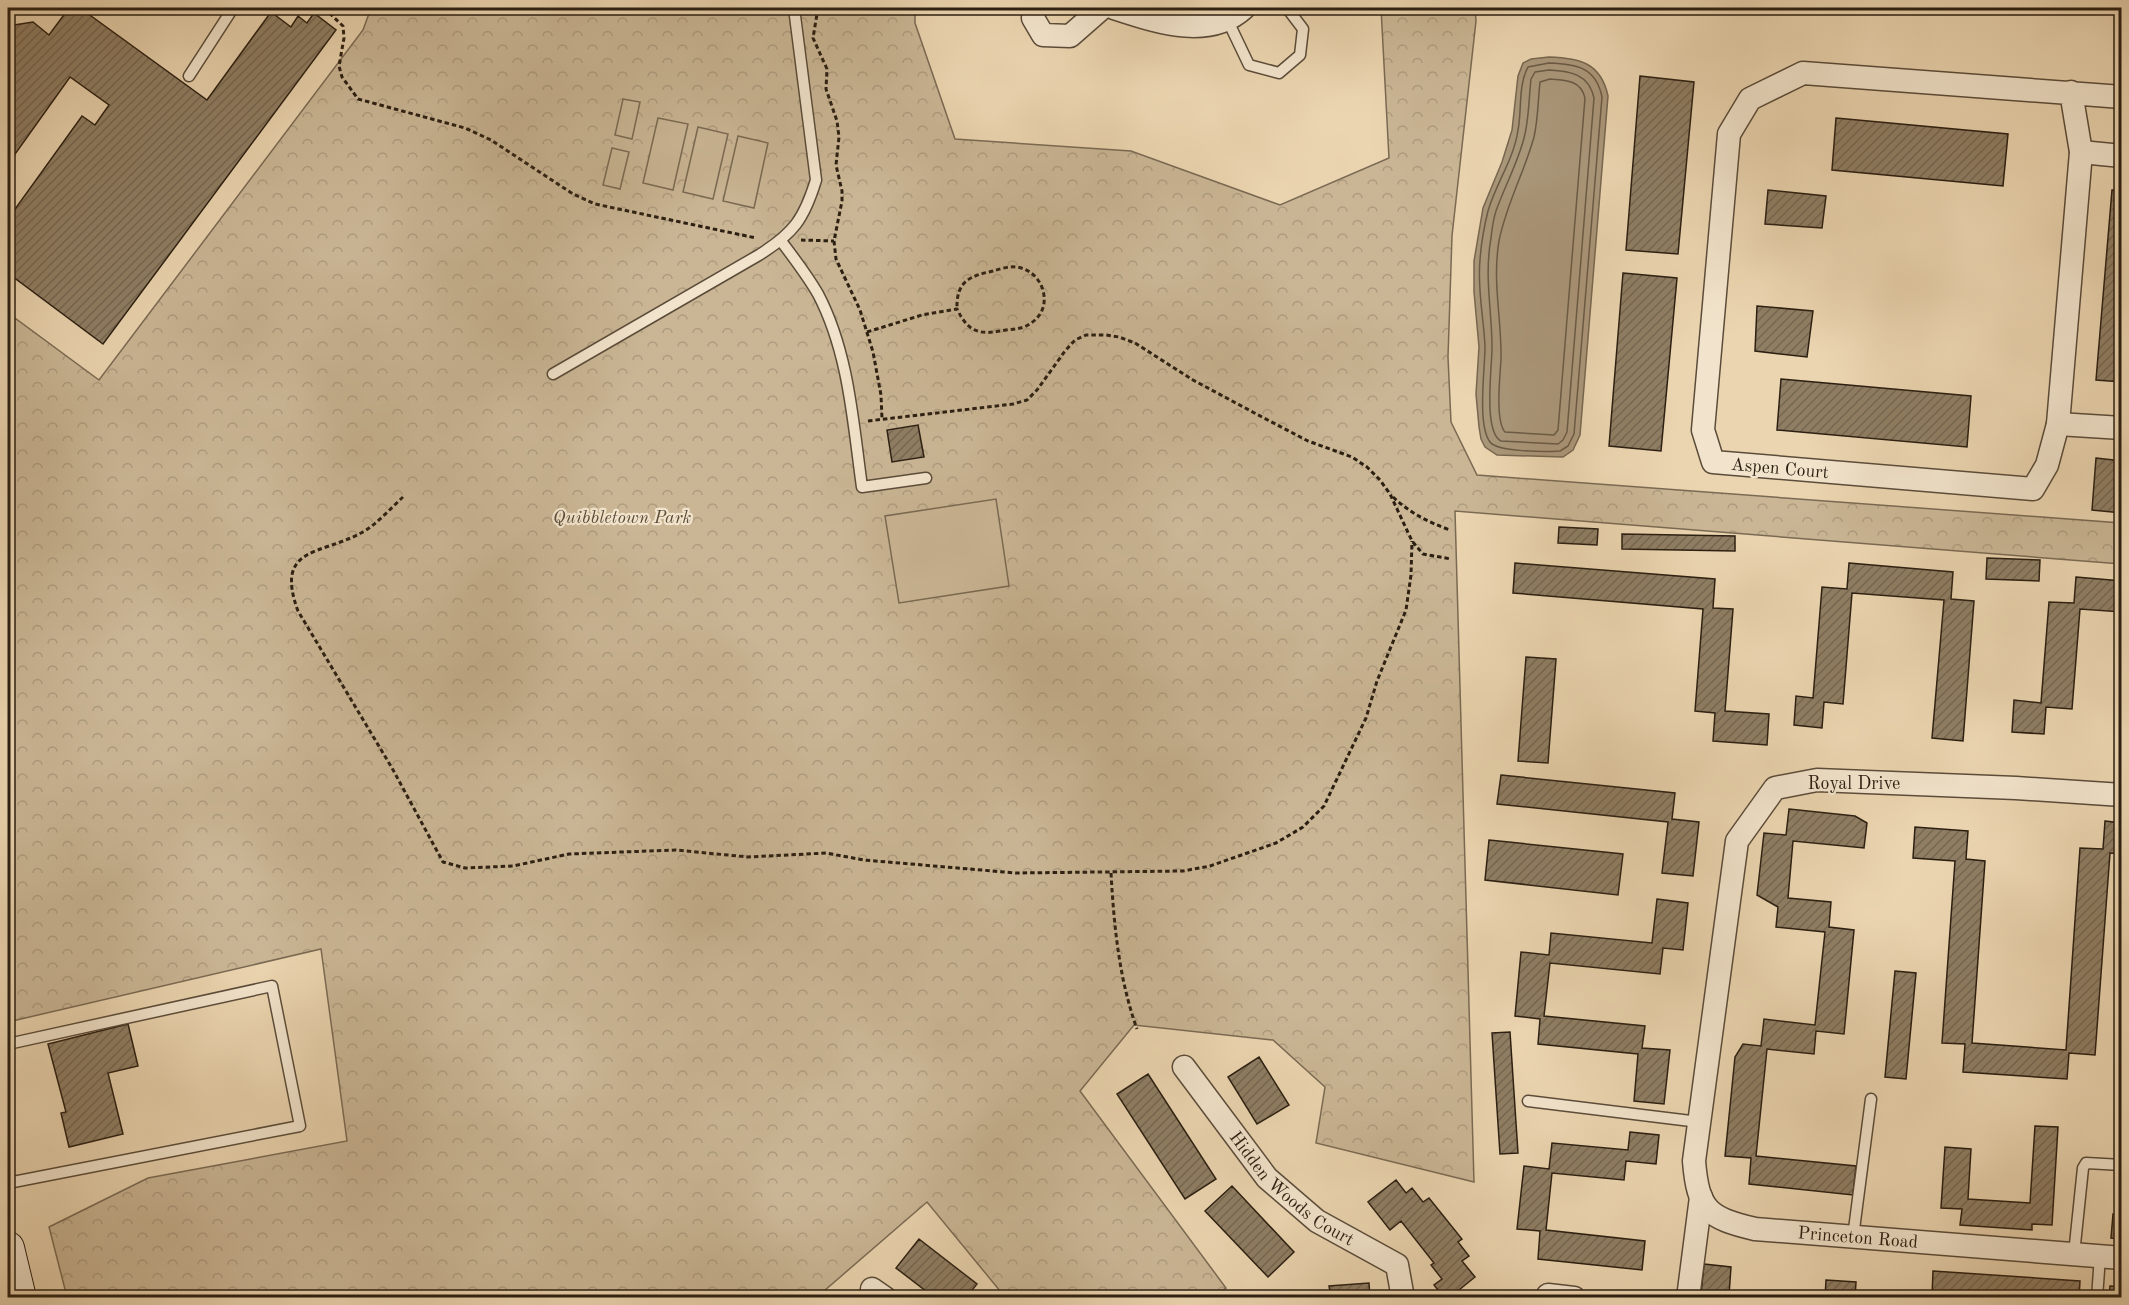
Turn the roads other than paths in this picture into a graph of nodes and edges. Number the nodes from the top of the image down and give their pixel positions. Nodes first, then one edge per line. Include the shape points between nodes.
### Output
1 (233, 8) edge
2 (794, 8) edge
3 (1035, 8) edge
4 (1102, 8) edge
5 (1114, 8) edge
6 (1287, 8) edge
7 (1235, 13) edge
8 (189, 76) dead end
9 (2071, 92) junction
10 (2121, 97) edge
11 (2081, 152) junction
12 (2121, 156) edge
13 (781, 241) junction
14 (553, 374) dead end
15 (2058, 424) junction
16 (2121, 428) edge
17 (926, 478) dead end
18 (2121, 795) edge
19 (8, 1044) edge
20 (1184, 1067) dead end
21 (1871, 1099) dead end
22 (1528, 1101) dead end
23 (1700, 1114) junction
24 (2121, 1165) edge
25 (8, 1183) edge
26 (1701, 1197) junction
27 (1853, 1237) junction
28 (8, 1248) edge
29 (2074, 1254) junction
30 (2111, 1257) edge
31 (1548, 1295) dead end
32 (20, 1298) edge
33 (1403, 1298) edge
34 (1574, 1298) edge
35 (1688, 1298) edge
36 (2097, 1298) edge

1 - 8 lane
2 - 13 lane via 816,180 800,219
3 - 4 street via 1034,18 1043,35 1070,36
5 - 7 street via 1186,27 1207,25
6 - 7 lane via 1303,29 1300,55 1279,73 1249,66
9 - 10 street, Aspen Court
9 - 11 street, Aspen Court
9 - 15 street, Aspen Court via 1803,73 1750,99 1729,134 1703,430 1713,462 2033,489 2047,465
11 - 12 street
11 - 15 street, Aspen Court
13 - 14 lane
13 - 17 lane via 802,267 830,321 841,357 862,487
15 - 16 street
18 - 23 street, Royal Drive via 1816,780 1775,788 1737,841
19 - 25 lane via 273,986 300,1125
20 - 33 street, Hidden Woods Court via 1267,1178 1317,1221 1397,1265
21 - 27 lane
22 - 23 lane
23 - 26 street, Princeton Road via 1694,1161
24 - 29 lane via 2094,1162 2083,1168
26 - 27 street, Princeton Road via 1707,1209 1725,1222 1755,1229
26 - 35 street
27 - 29 street, Princeton Road
28 - 32 main road
29 - 30 street, Princeton Road
30 - 36 lane
31 - 34 street

